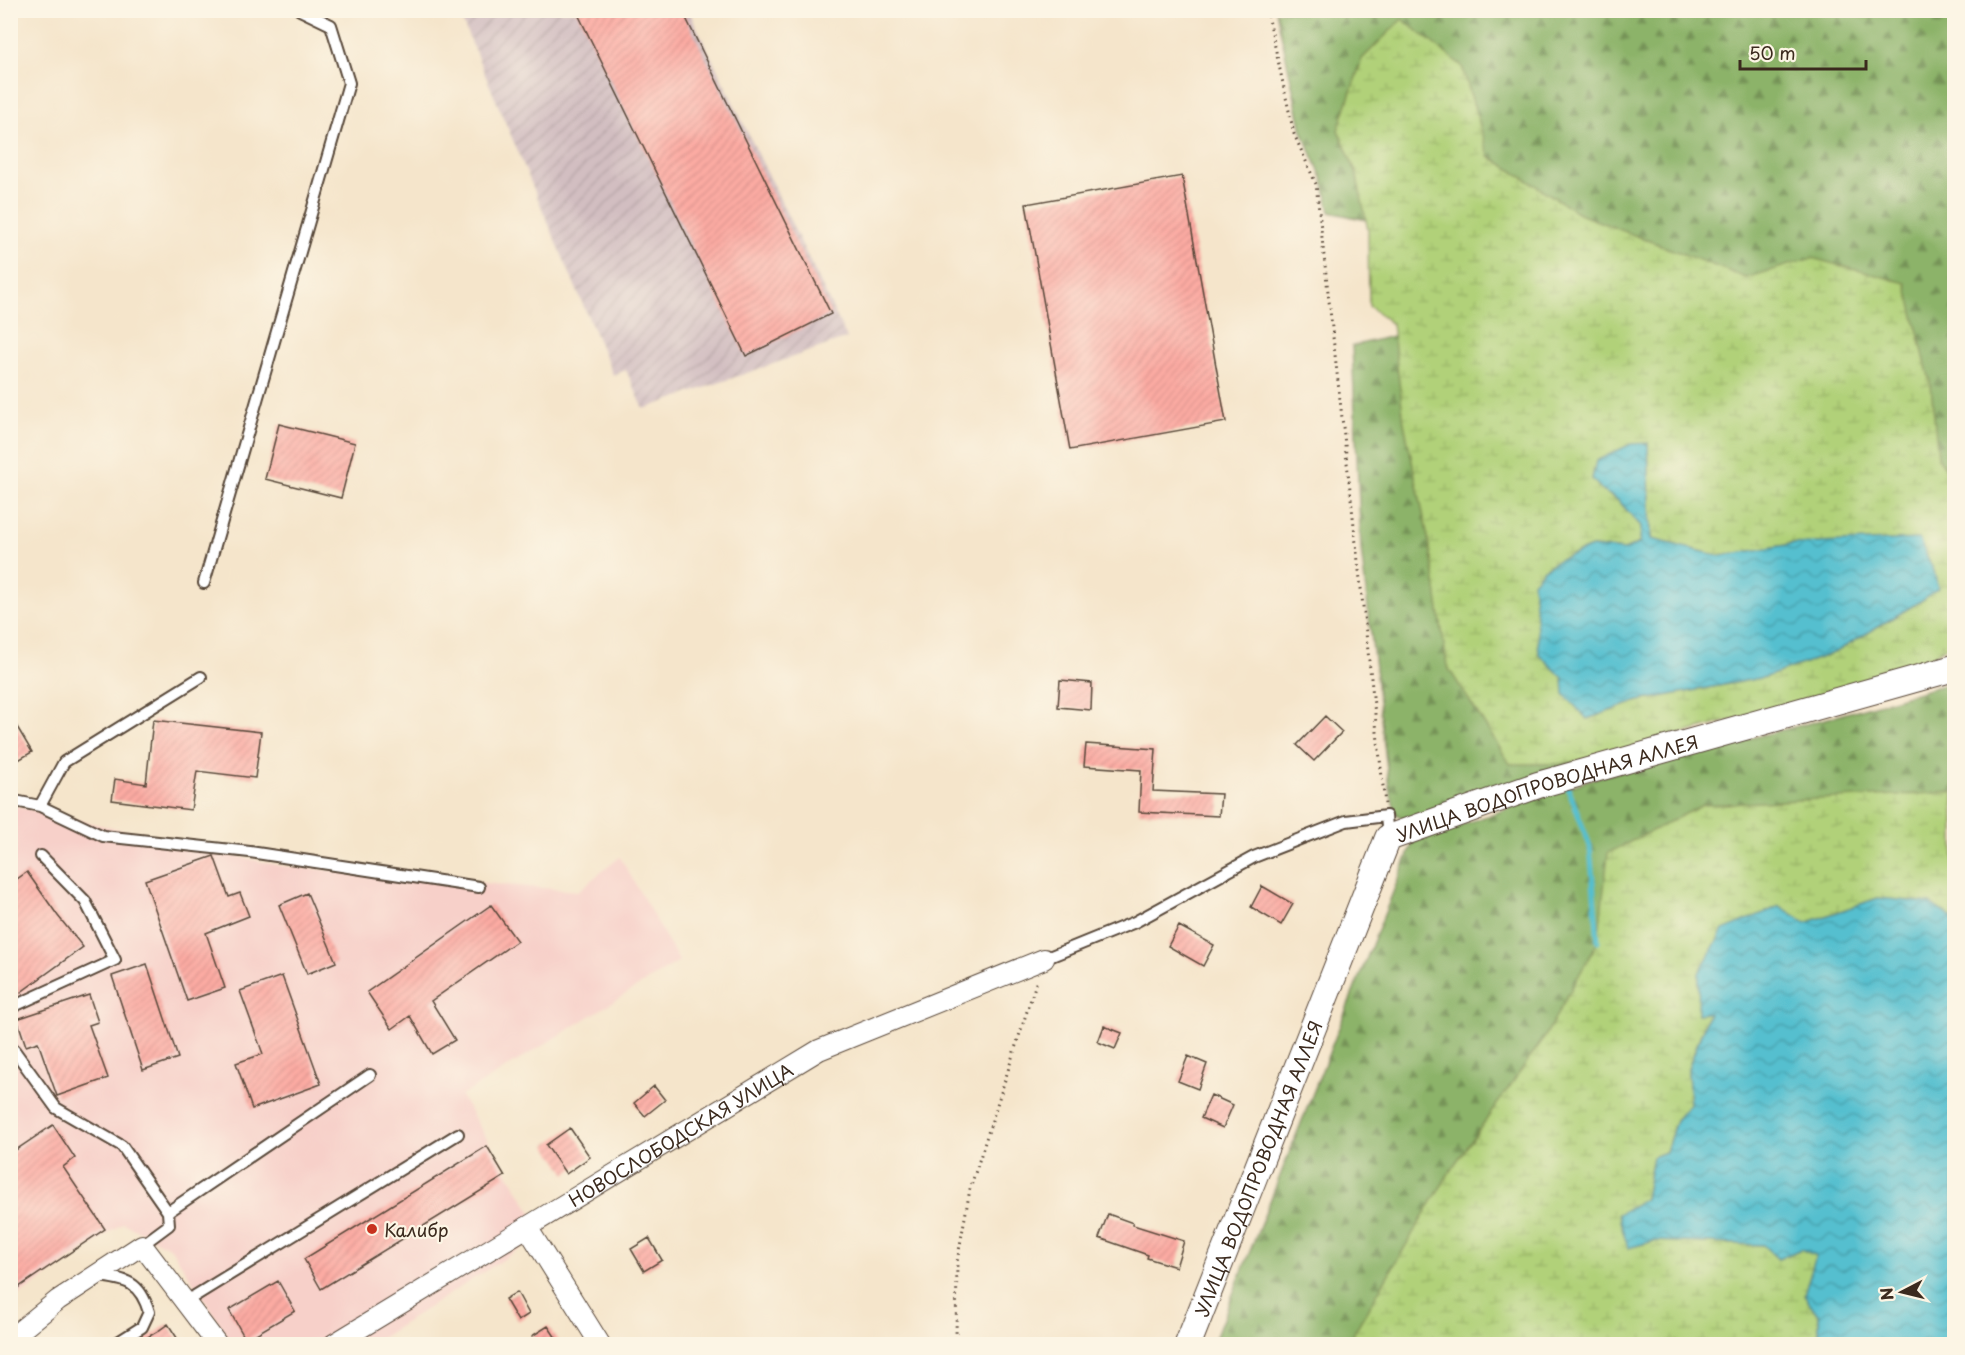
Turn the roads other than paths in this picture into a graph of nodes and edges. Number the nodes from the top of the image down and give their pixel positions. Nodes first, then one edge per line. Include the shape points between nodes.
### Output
1 (300, 10) edge
2 (204, 583) dead end
3 (1954, 668) edge
4 (201, 677) dead end
5 (10, 800) edge
6 (40, 806) junction
7 (1387, 827) junction
8 (41, 856) dead end
9 (479, 887) dead end
10 (1044, 959) joint
11 (10, 1008) edge
12 (12, 1048) edge
13 (370, 1075) dead end
14 (458, 1134) dead end
15 (168, 1212) junction
16 (527, 1227) junction
17 (142, 1245) junction
18 (94, 1275) junction
19 (185, 1302) junction
20 (10, 1339) edge
21 (115, 1344) edge
22 (217, 1344) edge
23 (334, 1344) edge
24 (600, 1344) edge
25 (1188, 1344) edge

1 - 2 lane via 331,25 349,83
3 - 7 street, УЛИЦА ВОДОПРОВОДНАЯ АЛЛЕЯ
4 - 6 lane via 64,762
5 - 6 lane
6 - 9 lane via 103,836 250,852
7 - 10 lane via 1346,820 1254,856 1135,922
7 - 25 street, УЛИЦА ВОДОПРОВОДНАЯ АЛЛЕЯ
8 - 11 lane via 85,901 115,960
10 - 16 street, НОВОСЛОБОДСКАЯ УЛИЦА via 819,1050
12 - 15 lane via 56,1108 122,1146
13 - 15 lane
14 - 19 lane
15 - 17 lane via 169,1225
16 - 23 street, НОВОСЛОБОДСКАЯ УЛИЦА
16 - 24 street
17 - 18 street
17 - 19 street
18 - 20 street
18 - 21 lane via 120,1278 136,1286 149,1312 142,1327
19 - 22 street

